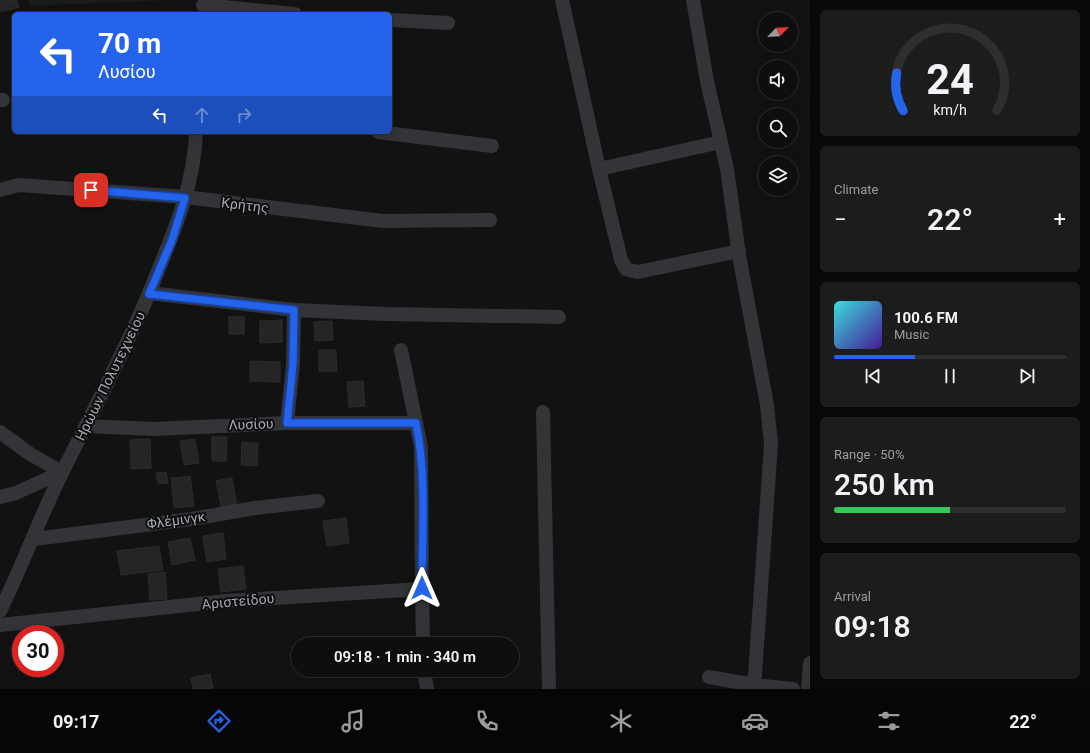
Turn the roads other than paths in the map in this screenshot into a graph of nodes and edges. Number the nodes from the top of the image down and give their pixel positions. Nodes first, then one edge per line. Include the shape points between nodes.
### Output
1 (562, 0) edge
2 (693, 0) edge
3 (203, 6) edge
4 (272, 12) edge
5 (392, 20) edge
6 (448, 23) dead end
7 (196, 134) edge
8 (392, 134) edge
9 (721, 142) junction
10 (492, 146) dead end
11 (599, 169) junction
12 (0, 190) edge
13 (185, 198) junction
14 (490, 220) dead end
15 (739, 251) junction
16 (149, 294) junction
17 (294, 310) junction
18 (559, 317) dead end
19 (401, 350) dead end
20 (543, 412) dead end
21 (287, 423) junction
22 (416, 423) junction
23 (86, 426) junction
24 (0, 432) edge
25 (62, 472) junction
26 (0, 497) edge
27 (318, 501) dead end
28 (34, 539) junction
29 (422, 588) junction
30 (0, 611) edge
31 (0, 625) edge
32 (423, 637) edge
33 (810, 663) edge
34 (425, 677) edge
35 (709, 677) dead end
36 (754, 687) edge
37 (427, 689) edge
38 (549, 689) edge
39 (793, 689) edge
40 (808, 689) edge

1 - 11 street
2 - 9 street
3 - 4 street
5 - 6 street
7 - 13 street, Ηρώων Πολυτεχνείου via 195,153
8 - 10 street
9 - 11 street
9 - 15 street
11 - 15 street via 621,260 626,269 638,272
12 - 13 street, Κρήτης via 19,185
13 - 14 street, Κρήτης via 383,221
13 - 16 street, Ηρώων Πολυτεχνείου via 172,240
15 - 36 street via 766,405 770,444
16 - 17 street
16 - 23 street, Ηρώων Πολυτεχνείου via 138,323
17 - 18 street
17 - 21 street via 293,364
19 - 22 street
20 - 38 street
21 - 22 street, Λυσίου
21 - 23 street, Λυσίου via 153,429
22 - 29 street via 422,469
23 - 25 street, Ηρώων Πολυτεχνείου
24 - 25 street via 30,454
25 - 26 street via 16,493
25 - 28 street, Ηρώων Πολυτεχνείου
27 - 28 street, Φλέμινγκ
28 - 30 street, Ηρώων Πολυτεχνείου
29 - 31 street, Αριστείδου via 226,601
29 - 32 street
33 - 40 street
34 - 37 street
35 - 36 street
36 - 39 street

